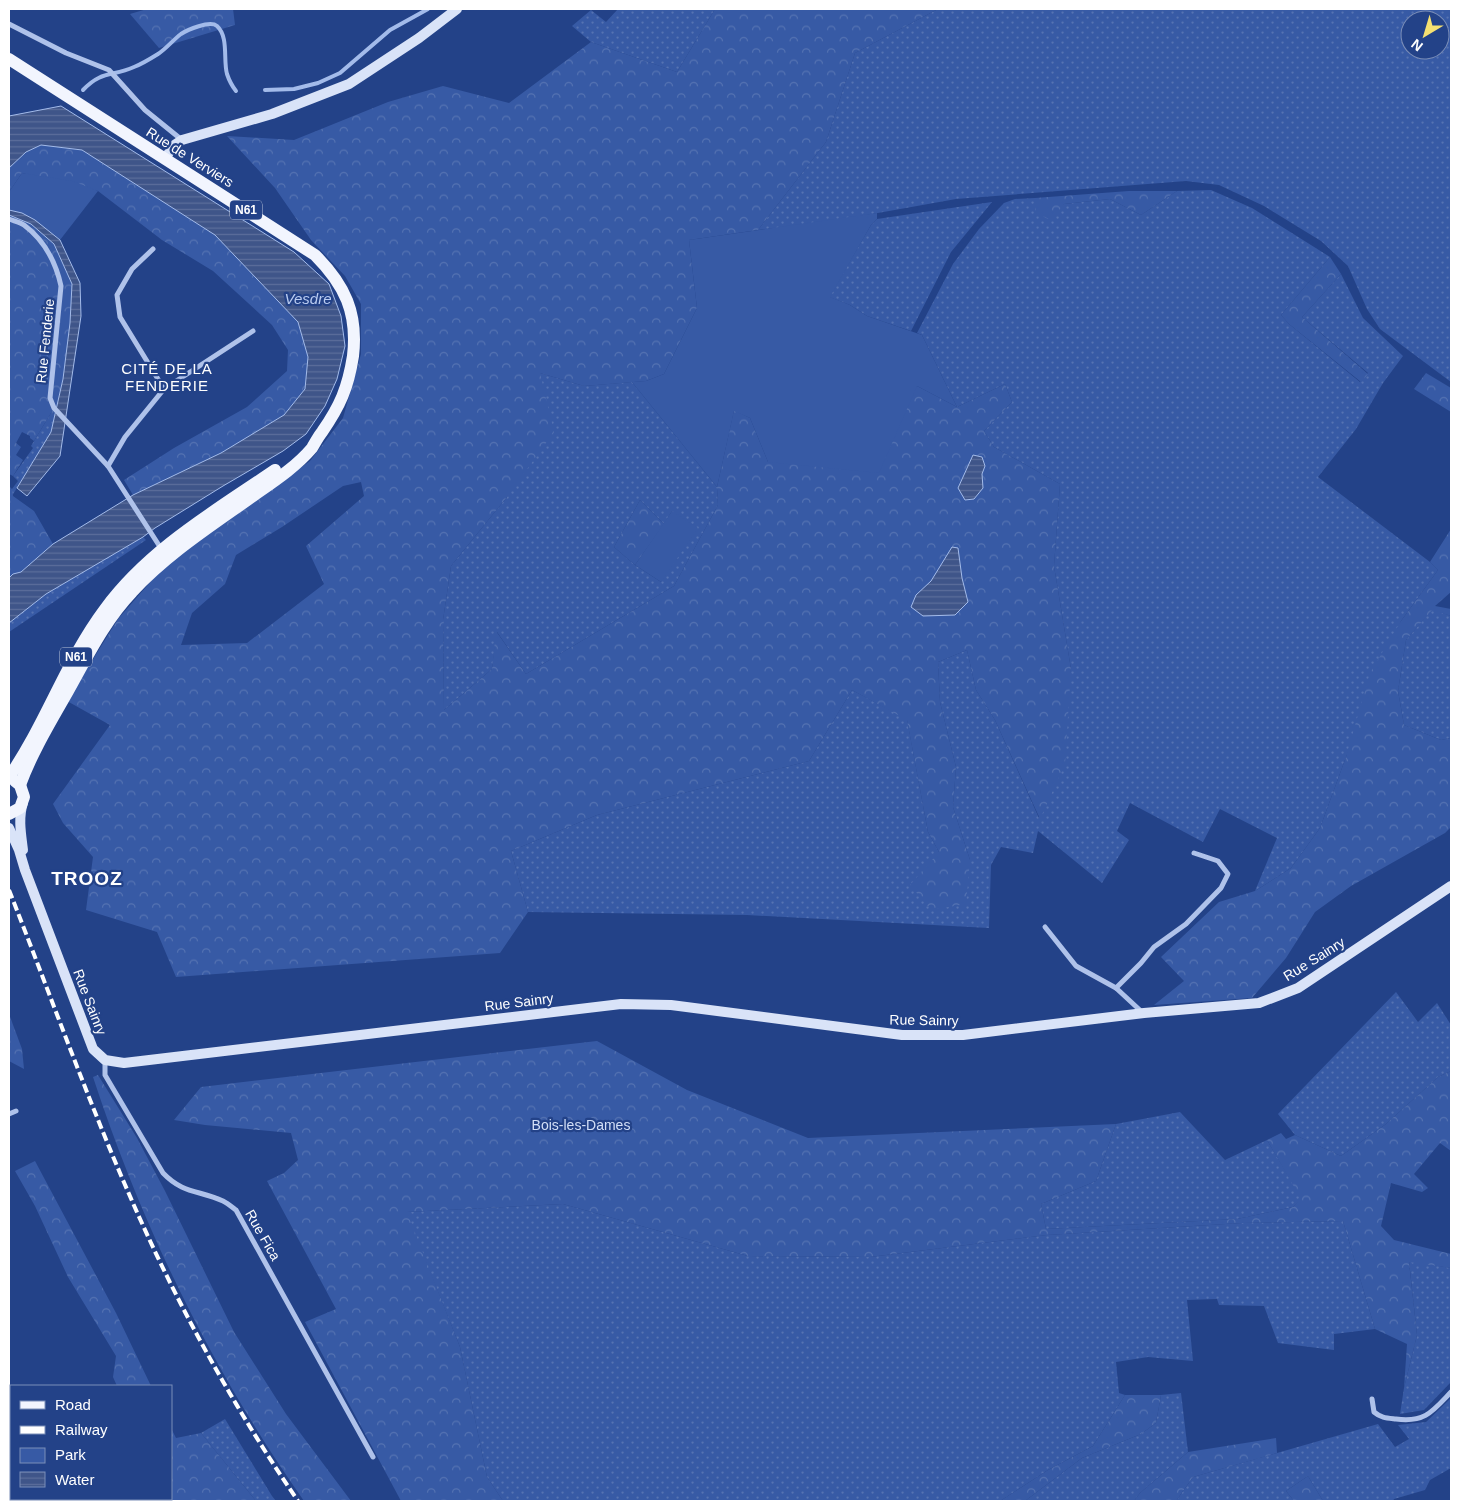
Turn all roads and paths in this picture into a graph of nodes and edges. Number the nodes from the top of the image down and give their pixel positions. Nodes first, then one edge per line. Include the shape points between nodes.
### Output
1 (457, 9) edge
2 (9, 24) edge
3 (9, 59) edge
4 (182, 140) junction
5 (165, 159) junction
6 (9, 220) edge
7 (153, 249) dead end
8 (253, 331) dead end
9 (164, 389) junction
10 (108, 466) junction
11 (165, 553) junction
12 (9, 778) edge
13 (20, 786) junction
14 (23, 803) junction
15 (9, 814) edge
16 (9, 828) edge
17 (1194, 853) dead end
18 (25, 870) junction
19 (1451, 886) edge
20 (1044, 927) dead end
21 (1116, 988) junction
22 (1144, 1013) junction
23 (105, 1060) junction
24 (16, 1111) dead end
25 (9, 1114) edge
26 (1451, 1392) edge
27 (1372, 1399) dead end
28 (373, 1457) dead end

1 - 4 street via 349,84 272,114
2 - 4 street via 66,53 109,70 145,110
3 - 5 main road, Rue de Verviers / N61
4 - 5 street via 173,146
5 - 11 main road, Rue de Verviers / N61 via 315,255 340,283 353,320 353,350 346,390 321,433
6 - 10 street, Rue Fenderie via 23,224 34,235 58,270 61,286 50,398 54,408
7 - 9 street via 132,269 117,295 120,317
8 - 9 street
9 - 10 street via 125,437
10 - 11 street, Rue Fenderie
11 - 12 main road, Rue de Verviers / N61 via 126,584 96,621
11 - 13 main road, Rue de Verviers / N61 via 103,631 37,747
12 - 13 main road, N61
13 - 14 main road via 24,791
14 - 15 main road
14 - 18 street, Rue Sainry via 20,825
16 - 18 street, Rue Sainry
17 - 21 street via 1218,861 1228,874 1221,888 1186,924 1154,947
18 - 23 street, Rue Sainry via 93,1049
19 - 22 street, Rue Sainry via 1298,988 1259,1002
20 - 21 street via 1076,966
21 - 22 street
22 - 23 street, Rue Sainry via 964,1035 902,1035 671,1005 621,1004 124,1063
23 - 28 street, Rue Fica via 105,1075 163,1173 190,1192 223,1201 236,1210
24 - 25 street
26 - 27 street via 1432,1412 1411,1421 1381,1418 1374,1412

